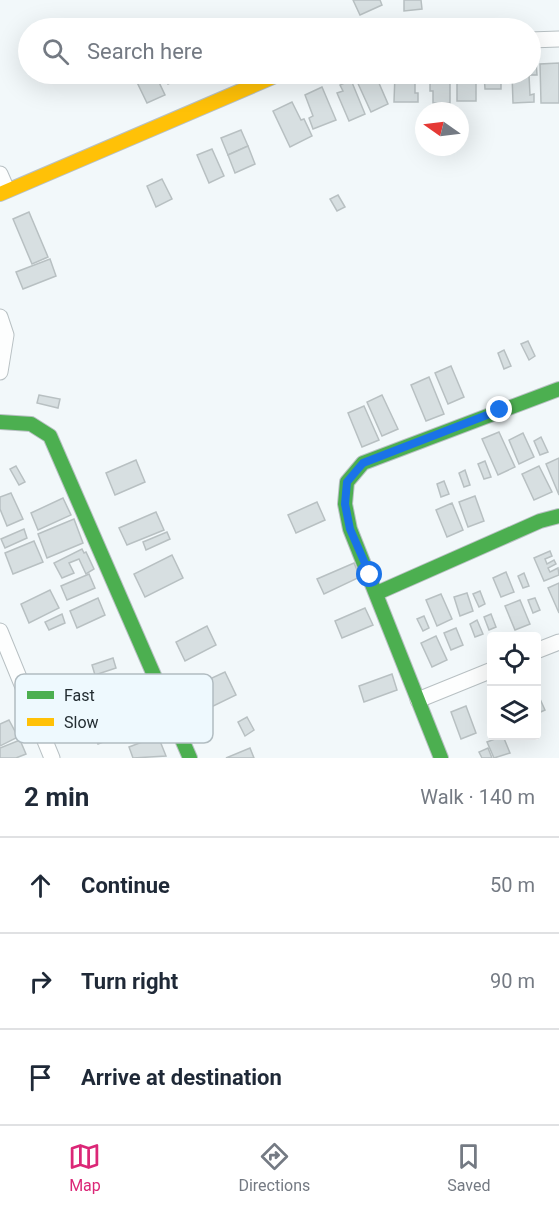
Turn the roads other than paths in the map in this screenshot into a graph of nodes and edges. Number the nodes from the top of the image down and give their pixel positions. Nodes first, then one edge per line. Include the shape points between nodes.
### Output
1 (559, 39) edge
2 (541, 40) edge
3 (257, 84) edge
4 (0, 174) edge
5 (4, 192) edge
6 (0, 317) edge
7 (0, 372) edge
8 (559, 389) edge
9 (0, 422) edge
10 (559, 516) edge
11 (377, 592) junction
12 (0, 631) edge
13 (559, 642) edge
14 (541, 649) edge
15 (487, 672) edge
16 (18, 674) edge
17 (153, 674) edge
18 (418, 700) junction
19 (46, 743) edge
20 (183, 743) edge
21 (52, 758) edge
22 (190, 758) edge
23 (441, 758) edge

1 - 2 street
3 - 5 street
4 - 5 street
6 - 7 street via 6,335
8 - 11 street via 363,463 347,482 345,504 350,529
9 - 17 street via 31,424 50,436
10 - 11 street
11 - 18 street
12 - 16 street
13 - 14 street
15 - 18 street
18 - 23 street
19 - 21 street
20 - 22 street

